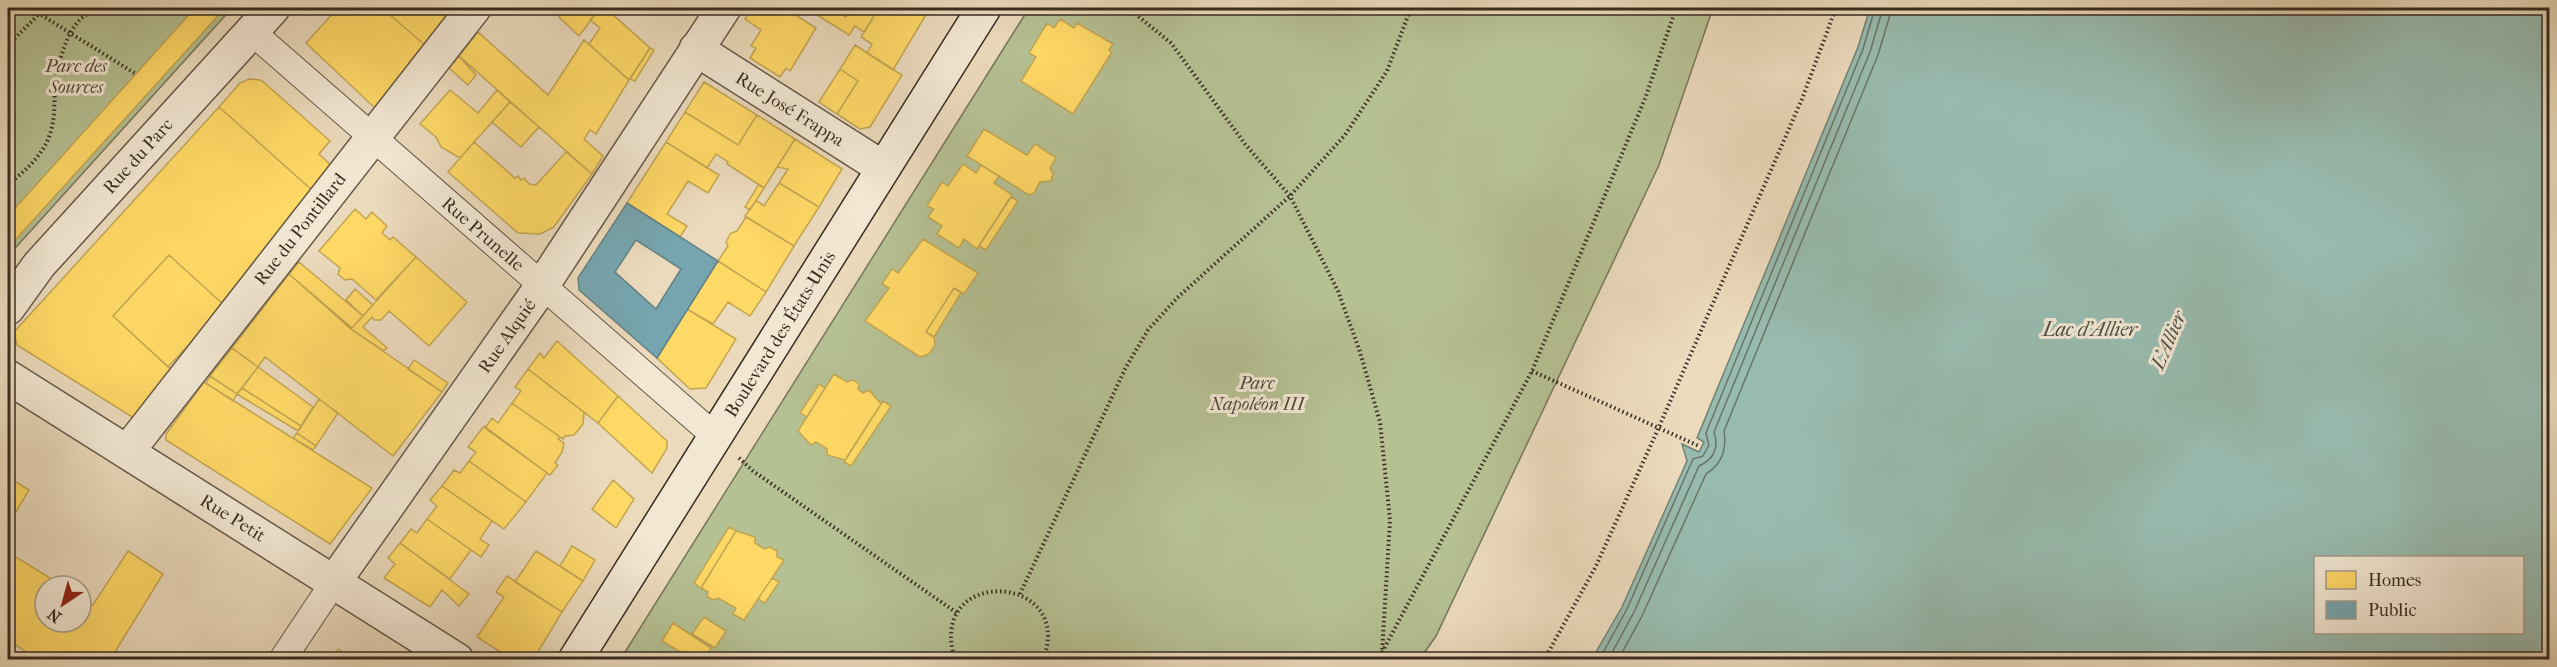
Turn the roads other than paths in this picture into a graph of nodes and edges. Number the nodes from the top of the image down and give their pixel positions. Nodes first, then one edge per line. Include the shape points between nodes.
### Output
1 (273, 8) edge
2 (474, 8) edge
3 (724, 8) edge
4 (984, 8) edge
5 (251, 31) junction
6 (696, 49) junction
7 (372, 137) junction
8 (883, 168) junction
9 (542, 286) junction
10 (8, 308) edge
11 (8, 377) edge
12 (716, 437) junction
13 (127, 452) junction
14 (334, 582) junction
15 (282, 660) edge
16 (458, 660) edge
17 (575, 660) edge

1 - 5 street, Rue du Parc
2 - 7 street, Rue du Pontillard
3 - 6 street, Rue Alquié
4 - 8 street, Boulevard des États-Unis
5 - 7 street, Rue Prunelle
5 - 10 street, Rue du Parc via 39,265
6 - 8 street, Rue José Frappa
6 - 9 street, Rue Alquié
7 - 9 street, Rue Prunelle
7 - 13 street, Rue du Pontillard
8 - 12 street, Boulevard des États-Unis
9 - 12 street, Rue Prunelle
9 - 14 street, Rue Alquié
11 - 13 street, Rue Petit
12 - 17 street, Boulevard des États-Unis
13 - 14 street, Rue Petit
14 - 15 street, Rue Alquié
14 - 16 street, Rue Petit

